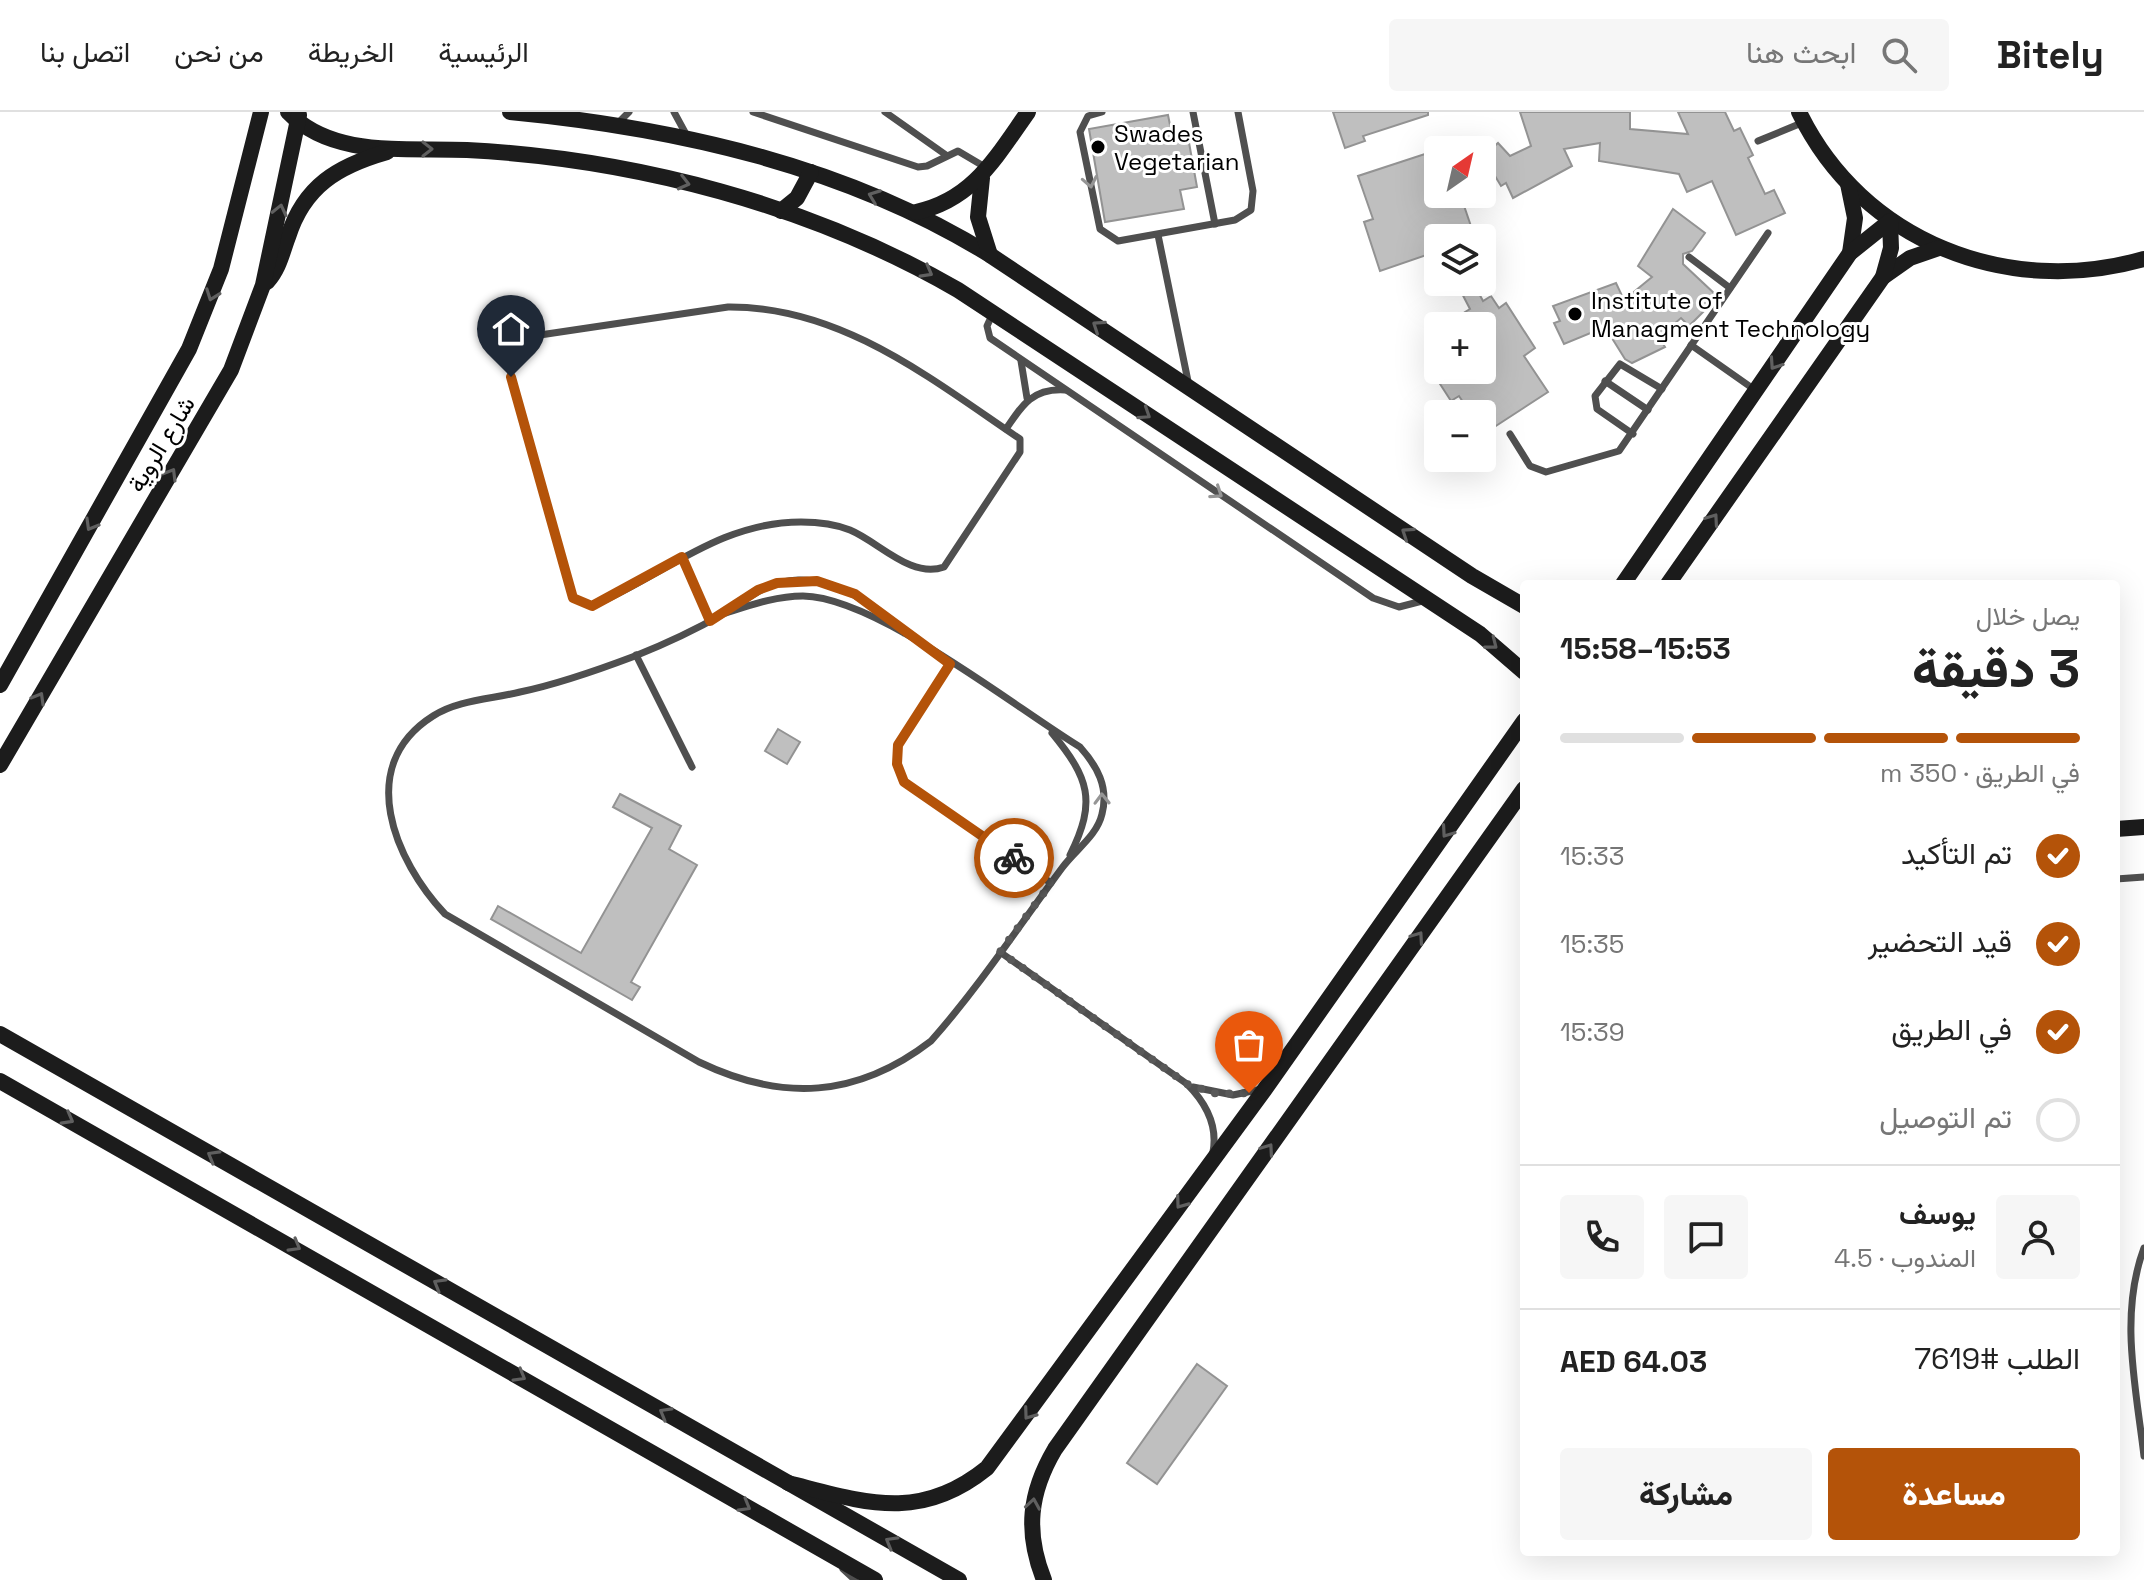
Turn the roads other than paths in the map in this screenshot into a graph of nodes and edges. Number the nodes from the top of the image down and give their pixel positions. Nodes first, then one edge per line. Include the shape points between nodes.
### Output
1 (510, 112) edge
2 (629, 112) edge
3 (674, 112) edge
4 (753, 112) edge
5 (885, 112) edge
6 (1028, 112) edge
7 (1102, 112) edge
8 (1193, 112) edge
9 (1238, 112) edge
10 (262, 113) edge
11 (295, 115) edge
12 (1801, 117) edge
13 (616, 125) junction
14 (688, 138) junction
15 (1758, 141) dead end
16 (397, 149) junction
17 (946, 155) junction
18 (811, 172) junction
19 (985, 174) junction
20 (1847, 183) junction
21 (781, 211) junction
22 (916, 212) junction
23 (1890, 221) junction
24 (1215, 224) junction
25 (1768, 233) dead end
26 (1158, 235) junction
27 (1939, 248) junction
28 (1850, 253) junction
29 (990, 255) junction
30 (1689, 257) dead end
31 (2144, 259) edge
32 (1883, 277) junction
33 (263, 285) junction
34 (1730, 288) junction
35 (993, 313) junction
36 (1691, 345) junction
37 (1021, 359) junction
38 (1605, 381) junction
39 (1189, 388) junction
40 (1662, 389) junction
41 (1066, 390) junction
42 (1757, 391) junction
43 (1027, 398) junction
44 (1648, 410) junction
45 (1006, 429) junction
46 (1510, 434) dead end
47 (1633, 434) junction
48 (682, 557) junction
49 (1626, 580) edge
50 (1671, 580) edge
51 (1428, 600) junction
52 (1520, 604) edge
53 (726, 613) junction
54 (710, 621) junction
55 (904, 633) junction
56 (636, 655) junction
57 (950, 664) junction
58 (1520, 668) edge
59 (0, 685) edge
60 (1520, 727) edge
61 (1049, 729) junction
62 (0, 765) edge
63 (692, 767) dead end
64 (1520, 795) edge
65 (2144, 827) edge
66 (2120, 829) edge
67 (1065, 864) junction
68 (2144, 877) edge
69 (2120, 879) edge
70 (1051, 883) junction
71 (1000, 952) junction
72 (0, 1034) edge
73 (0, 1081) edge
74 (1187, 1084) junction
75 (1265, 1089) junction
76 (1211, 1162) junction
77 (2144, 1248) edge
78 (2144, 1456) edge
79 (788, 1483) junction
80 (824, 1551) junction
81 (855, 1580) edge
82 (875, 1580) edge
83 (959, 1580) edge
84 (1044, 1580) edge

1 - 13 street
2 - 13 lane
3 - 14 lane
4 - 17 lane via 918,167
5 - 17 lane
6 - 19 street
7 -> 26 lane via 1088,116 1080,132 1100,229 1118,241
8 - 24 lane
9 - 24 lane via 1254,201 1244,216
10 -> 59 street, شارع الروية via 221,269 189,349
11 - 16 street via 345,143
33 -> 11 street, شارع الروية
12 - 15 lane
12 - 20 street
13 - 14 street
14 - 18 street
16 -> 21 street via 548,157 659,177
16 - 33 street via 350,163 316,186 295,216 278,268
17 - 19 lane via 965,153
18 - 21 street via 797,198
22 -> 18 street
19 - 22 street via 951,201
19 - 29 street via 978,217
20 - 23 street
20 - 28 street via 1855,218
21 -> 35 street via 883,250
22 - 29 street
23 - 27 street
23 - 28 street
23 - 32 street via 1891,248
24 - 26 lane
25 - 34 lane
26 - 39 lane
27 - 31 street via 1971,260 2043,272 2083,271
27 - 32 street via 1910,258
28 -> 42 street
39 -> 29 street
30 - 34 lane
50 -> 32 street
62 -> 33 street, شارع الروية via 217,396
34 - 36 lane
35 - 37 lane via 987,326 990,338
35 -> 51 street
36 - 40 lane
36 - 42 lane
37 - 41 lane
37 - 43 lane
38 - 40 lane via 1616,365 1625,364
38 - 44 lane
38 - 47 lane via 1595,396 1597,409
52 -> 39 street
40 - 44 lane
41 - 43 lane via 1046,390
41 -> 51 lane via 1381,603 1399,607
42 - 49 street
43 - 45 lane
44 - 47 lane
45 - 48 lane via 1020,439 1022,448 944,567 921,570 849,530 801,522 733,533
45 - 48 lane via 870,343 788,312 728,307 526,339 510,362 511,377 573,598 592,606
46 - 47 lane via 1530,466 1546,472 1608,457
48 - 54 lane
51 -> 58 street
53 - 54 lane
53 - 55 lane via 805,596 851,606
53 - 55 lane via 777,583 817,581 855,594
54 - 56 lane
55 - 57 lane
56 - 63 lane
56 - 71 lane via 580,676 434,715 409,736 393,764 388,796 393,829 416,880 445,914 699,1062 732,1077 792,1089 840,1085 904,1062 931,1041
57 - 61 lane
57 - 70 lane via 898,745 897,764 904,782
60 -> 75 street
61 - 67 lane via 1072,757 1086,789 1084,824
67 -> 61 lane via 1094,832 1104,797 1092,761 1080,747
84 -> 64 street via 1030,1529 1032,1500 1055,1449
65 - 66 street
67 - 70 lane
68 - 69 lane
70 - 71 lane
71 - 74 lane
79 -> 72 street
73 -> 80 street
74 - 75 lane via 1233,1095
74 - 76 lane via 1208,1111
75 - 76 street
76 -> 79 street via 1003,1450 968,1483 947,1495 896,1505 870,1504
77 - 78 lane via 2134,1277 2130,1325
83 -> 79 street
80 - 81 lane
80 - 82 street

